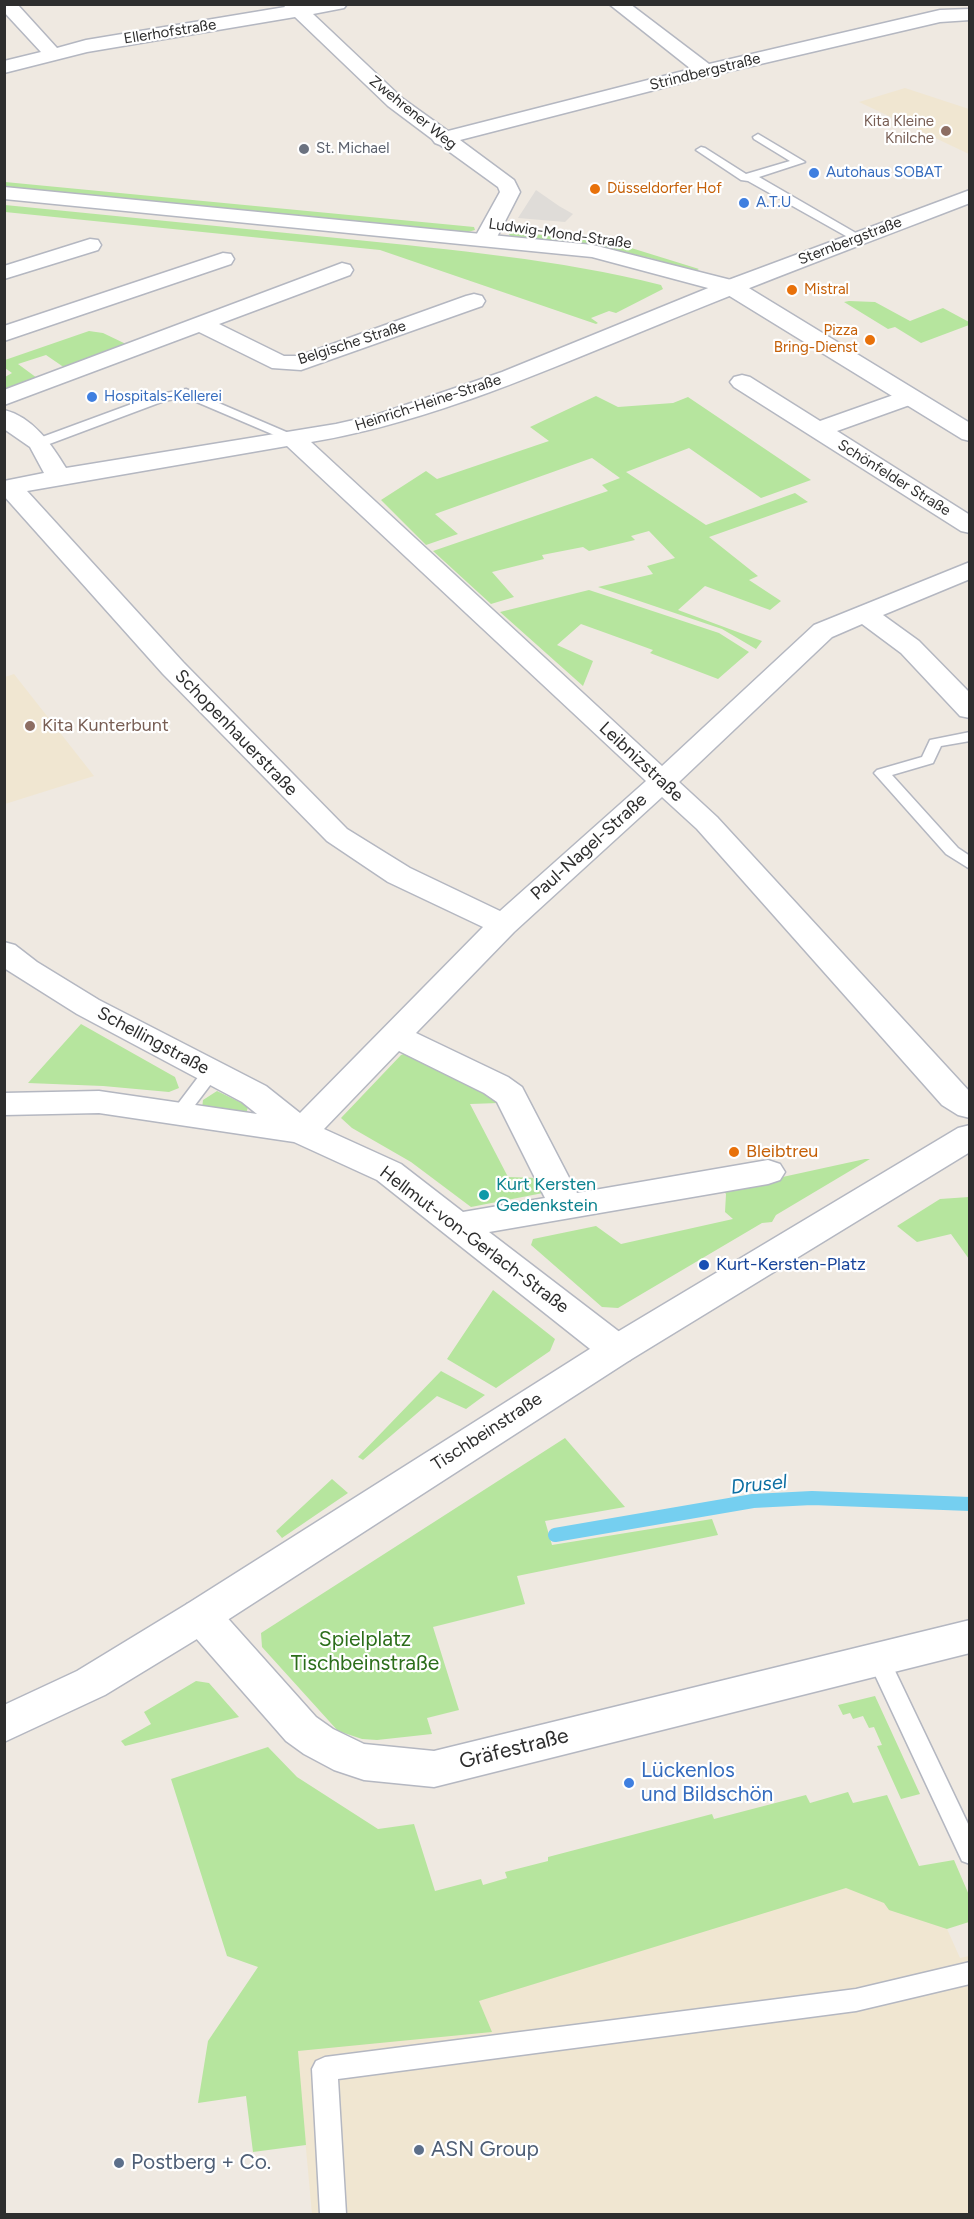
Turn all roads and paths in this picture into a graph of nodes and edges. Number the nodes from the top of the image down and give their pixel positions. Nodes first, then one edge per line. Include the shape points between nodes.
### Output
1 (7, 4) edge
2 (338, 4) edge
3 (618, 4) edge
4 (295, 8) edge
5 (969, 14) edge
6 (52, 54) junction
7 (4, 67) edge
8 (706, 71) junction
9 (758, 136) dead end
10 (442, 139) junction
11 (701, 150) dead end
12 (750, 177) junction
13 (4, 178) edge
14 (4, 193) edge
15 (965, 201) edge
16 (489, 232) junction
17 (857, 238) junction
18 (90, 245) dead end
19 (223, 259) dead end
20 (342, 270) dead end
21 (4, 273) edge
22 (731, 287) junction
23 (474, 301) dead end
24 (200, 324) junction
25 (4, 333) edge
26 (742, 382) dead end
27 (910, 397) junction
28 (4, 398) edge
29 (4, 417) edge
30 (818, 430) junction
31 (969, 434) edge
32 (291, 437) junction
33 (39, 443) junction
34 (59, 477) junction
35 (7, 488) edge
36 (969, 526) edge
37 (969, 570) edge
38 (864, 613) junction
39 (969, 710) edge
40 (969, 736) edge
41 (662, 782) junction
42 (969, 864) edge
43 (503, 925) junction
44 (4, 951) edge
45 (394, 1035) junction
46 (211, 1072) junction
47 (4, 1104) edge
48 (969, 1107) edge
49 (180, 1113) junction
50 (301, 1132) junction
51 (969, 1136) edge
52 (768, 1172) dead end
53 (566, 1205) junction
54 (458, 1225) junction
55 (617, 1350) junction
56 (201, 1616) junction
57 (969, 1636) edge
58 (878, 1658) junction
59 (4, 1725) edge
60 (969, 1854) edge
61 (969, 1973) edge
62 (333, 2214) edge

1 - 6 street
2 - 4 street, Ellerhofstraße
3 - 8 street
4 - 6 street, Ellerhofstraße
4 - 10 street, Zwehrener Weg via 395,102
5 - 8 street, Strindbergstraße via 940,16
6 - 7 street, Ellerhofstraße
8 - 10 street, Strindbergstraße
9 - 12 lane via 799,162
10 - 16 street, Zwehrener Weg via 507,184 510,192
11 - 12 lane via 745,178
12 - 17 lane
13 - 16 street, Ludwig-Mond-Straße
14 - 16 street, Ludwig-Mond-Straße
15 - 17 street, Sternbergstraße
16 - 22 street, Ludwig-Mond-Straße via 627,241 711,267
17 - 22 street, Sternbergstraße
18 - 21 street
19 - 25 street
20 - 24 street
22 - 27 street
22 - 32 street, Heinrich-Heine-Straße via 444,400 382,420
23 - 24 street, Belgische Straße via 301,363 280,363
24 - 28 street
26 - 30 street, Schönfelder Straße
27 - 30 street, Schönfelder Straße
27 - 31 street
29 - 33 street
30 - 36 street, Schönfelder Straße
32 - 33 lane via 186,393 161,398
32 - 34 street, Heinrich-Heine-Straße
32 - 41 street, Leibnizstraße
33 - 34 street
34 - 35 street, Heinrich-Heine-Straße
35 - 43 street, Schopenhauerstraße via 173,668 337,835 399,875
37 - 38 street, Paul-Nagel-Straße
38 - 39 street via 910,647
38 - 41 street, Paul-Nagel-Straße via 823,632
40 - 42 lane via 935,743 928,760 882,773
41 - 43 street, Paul-Nagel-Straße
41 - 48 street, Leibnizstraße via 707,824 954,1097
43 - 45 street, Paul-Nagel-Straße
44 - 46 street, Schellingstraße via 88,1007
45 - 50 street, Paul-Nagel-Straße
45 - 53 street via 510,1095
46 - 49 lane
46 - 50 street, Schellingstraße via 254,1094
47 - 49 street, Hellmut-von-Gerlach-Straße via 99,1102
49 - 50 street, Hellmut-von-Gerlach-Straße
50 - 54 street, Hellmut-von-Gerlach-Straße via 389,1172
51 - 55 street, Tischbeinstraße
52 - 53 street
53 - 54 street
54 - 55 street, Hellmut-von-Gerlach-Straße
55 - 56 street, Tischbeinstraße
56 - 58 street, Gräfestraße via 301,1729 352,1760 382,1767 434,1769
56 - 59 street, Tischbeinstraße via 91,1683
57 - 58 street, Gräfestraße
58 - 60 lane
61 - 62 lane via 856,2000 325,2069

